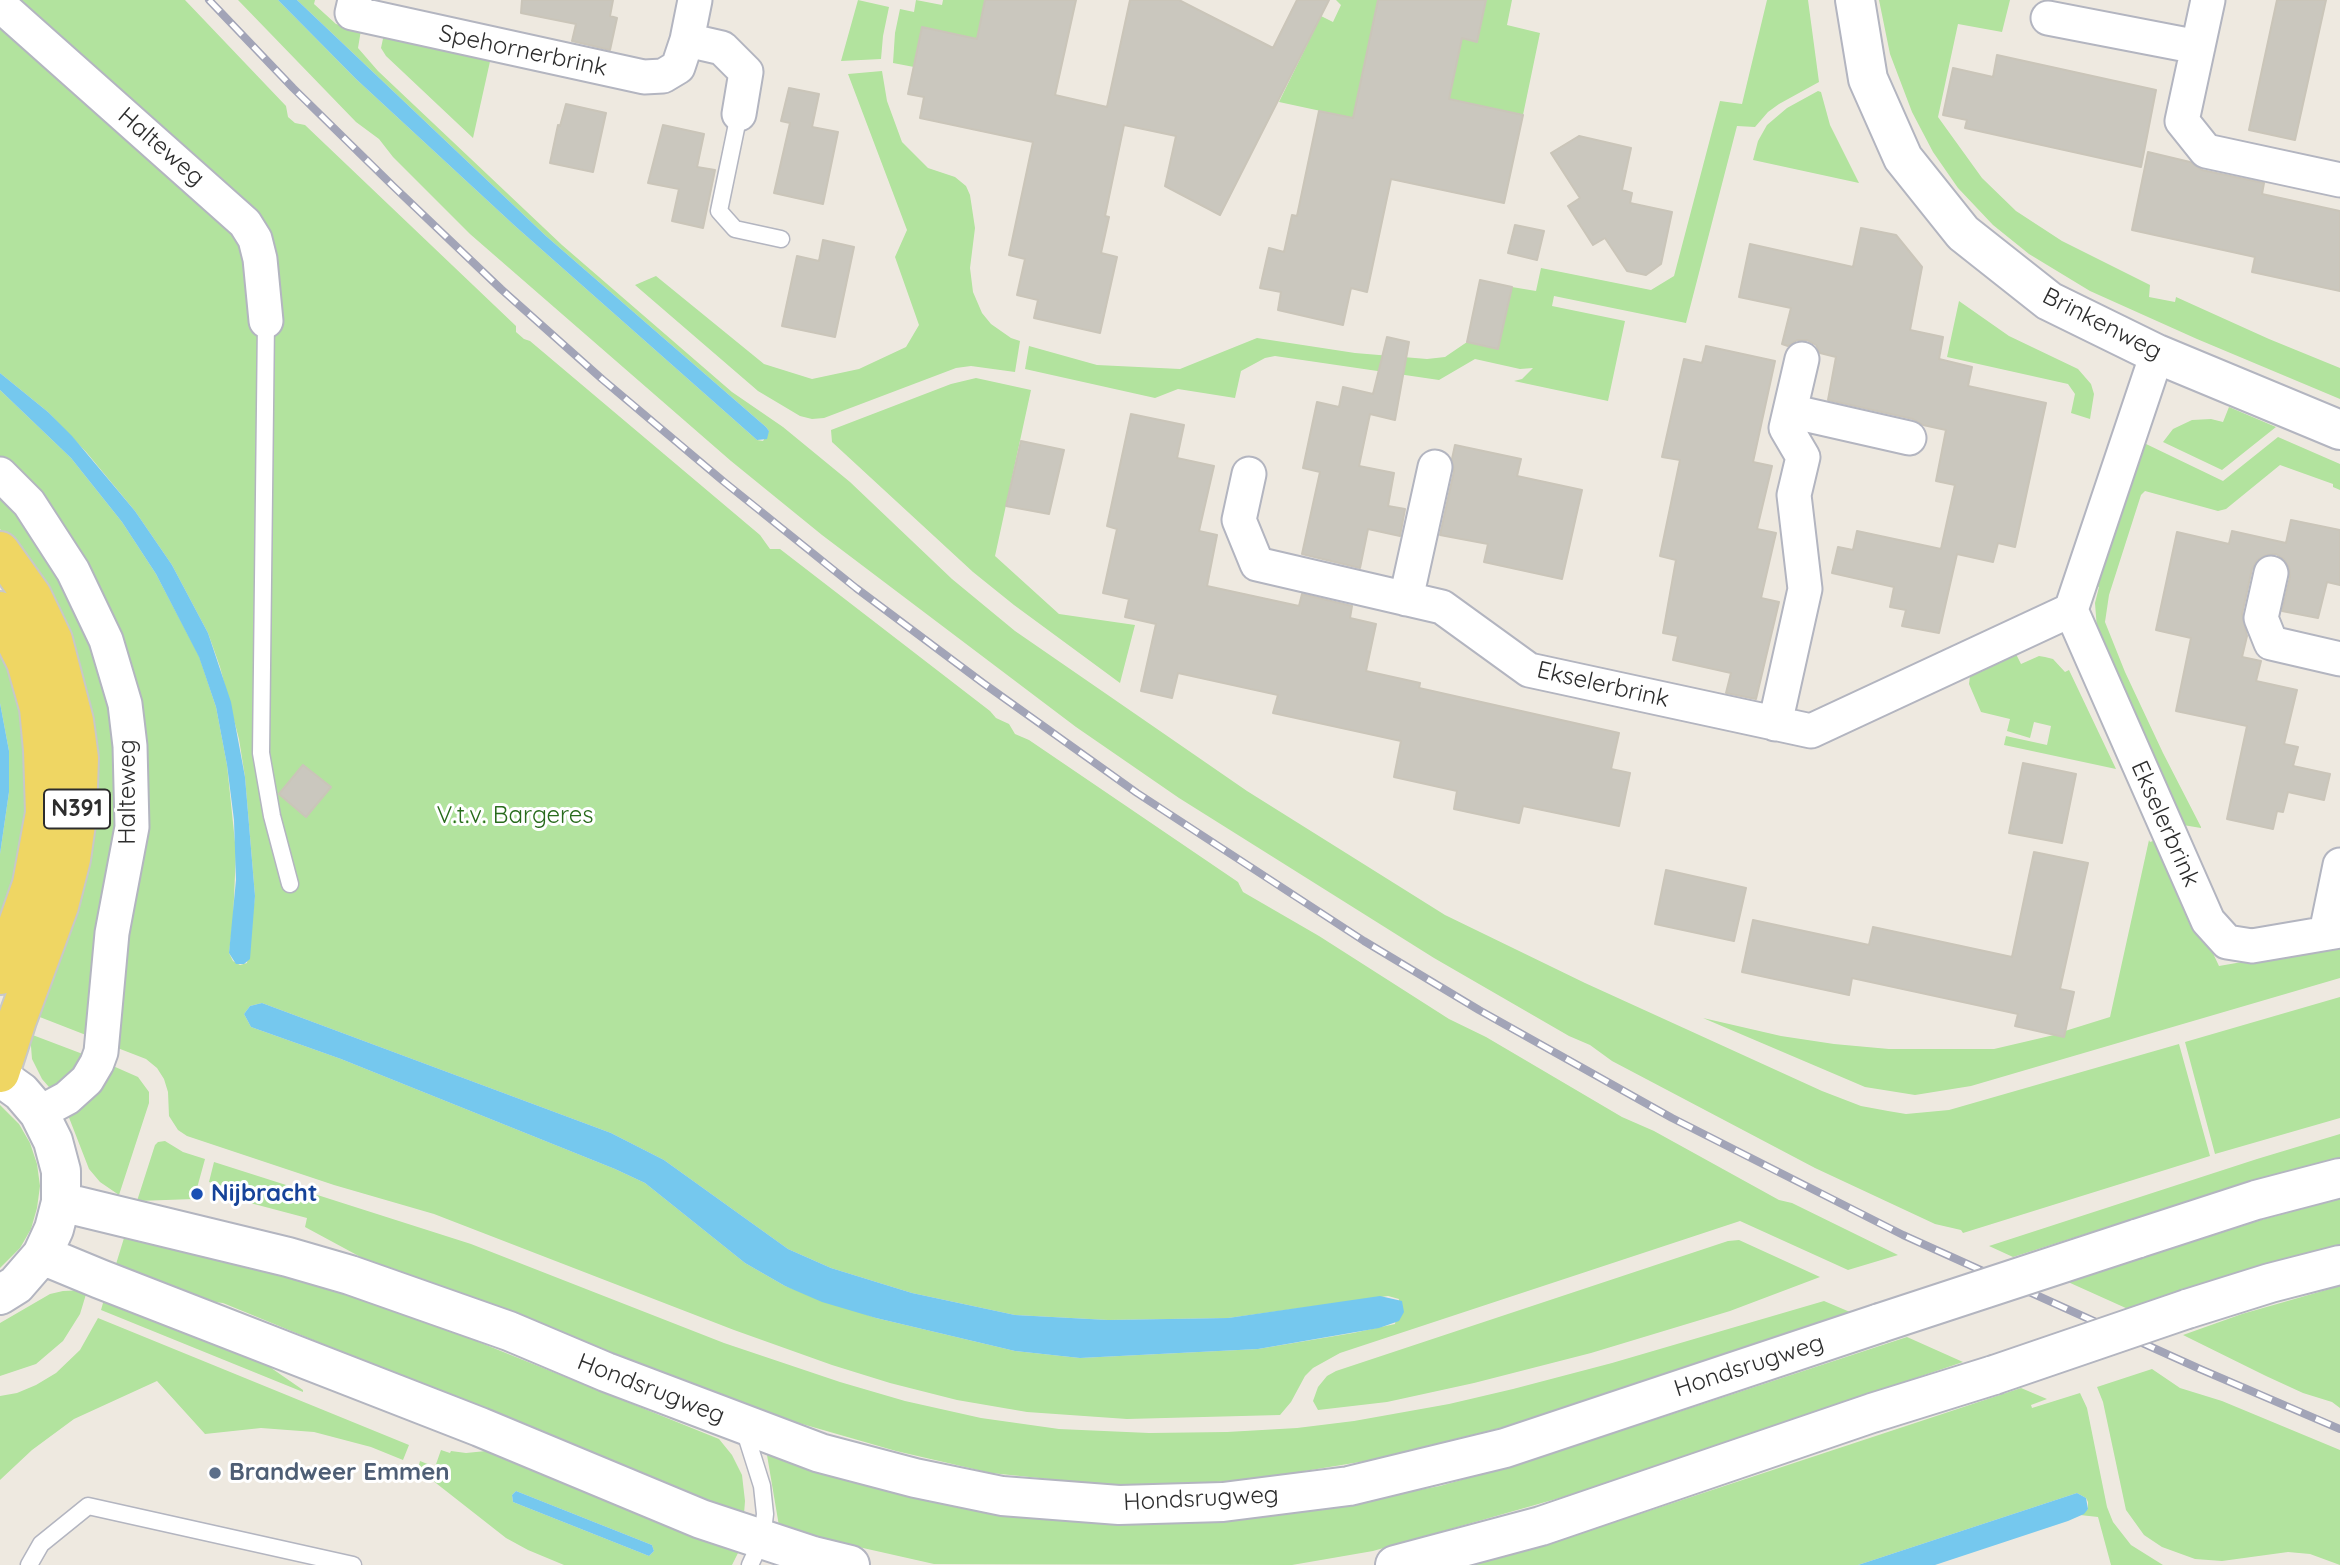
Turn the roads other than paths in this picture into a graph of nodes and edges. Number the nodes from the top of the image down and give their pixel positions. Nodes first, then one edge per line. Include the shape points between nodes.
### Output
1 (355, 0) edge
2 (695, 0) edge
3 (1855, 0) edge
4 (2208, 0) edge
5 (0, 5) edge
6 (2048, 18) dead end
7 (687, 40) junction
8 (2198, 47) junction
9 (739, 114) joint
10 (2340, 180) edge
11 (781, 239) dead end
12 (266, 321) joint
13 (2157, 354) junction
14 (1802, 359) dead end
15 (1790, 411) junction
16 (2340, 430) edge
17 (1909, 438) dead end
18 (1435, 467) dead end
19 (0, 474) edge
20 (1249, 474) dead end
21 (0, 551) edge
22 (2272, 573) dead end
23 (1406, 599) junction
24 (2071, 610) junction
25 (0, 611) edge
26 (2340, 659) edge
27 (1775, 724) junction
28 (2340, 865) edge
29 (290, 884) dead end
30 (2333, 932) edge
31 (0, 975) edge
32 (0, 1075) edge
33 (39, 1113) junction
34 (2340, 1178) edge
35 (61, 1202) junction
36 (42, 1255) junction
37 (2340, 1265) edge
38 (0, 1295) edge
39 (743, 1425) junction
40 (756, 1552) edge
41 (29, 1565) edge
42 (353, 1565) edge
43 (850, 1565) edge
44 (1395, 1565) edge

1 - 7 street, Spehornerbrink via 352,13 644,77 663,76 678,68
2 - 7 street, Spehornerbrink
3 - 13 main road, Brinkenweg via 1868,79 1903,158 1963,233 2049,301
4 - 8 street
5 - 12 street, Halteweg via 245,223 260,259
6 - 8 street
7 - 9 street via 722,48 746,72
8 - 10 street via 2182,121 2206,151
9 - 11 lane via 719,211 735,229
12 - 29 lane via 261,753
13 - 16 main road, Brinkenweg
13 - 24 street
14 - 15 street
15 - 17 street
15 - 27 street via 1786,428 1803,457 1794,495 1805,589
18 - 23 street
19 - 33 street, Halteweg via 29,503 79,582 106,640 125,704 130,746 132,827 112,933 101,1052 86,1080 67,1098
20 - 23 street, Ekselerbrink via 1239,520 1256,564
21 - 32 main road, N391 via 32,596 53,640 79,758 71,859
22 - 26 street via 2261,618 2271,643
23 - 27 street, Ekselerbrink via 1442,607 1529,670
24 - 27 street, Ekselerbrink via 1811,731
24 - 30 street, Ekselerbrink via 2208,921 2227,942 2252,946
25 - 31 main road, N391 via 26,662 39,708 45,813 32,884
28 - 30 street, Ekselerbrink
32 - 33 main road
33 - 35 main road via 61,1171
34 - 39 main road, Hondsrugweg, bridge via 2136,1238 1505,1448 1349,1486 1223,1502 1119,1505 1002,1496 820,1453
35 - 36 main road
35 - 39 main road, Hondsrugweg via 362,1279 509,1331
36 - 38 main road via 16,1285
36 - 40 main road via 701,1518
37 - 44 main road, bridge via 2187,1309 1541,1526
39 - 40 lane via 762,1486 765,1514
40 - 43 main road
41 - 42 lane via 41,1544 88,1506

